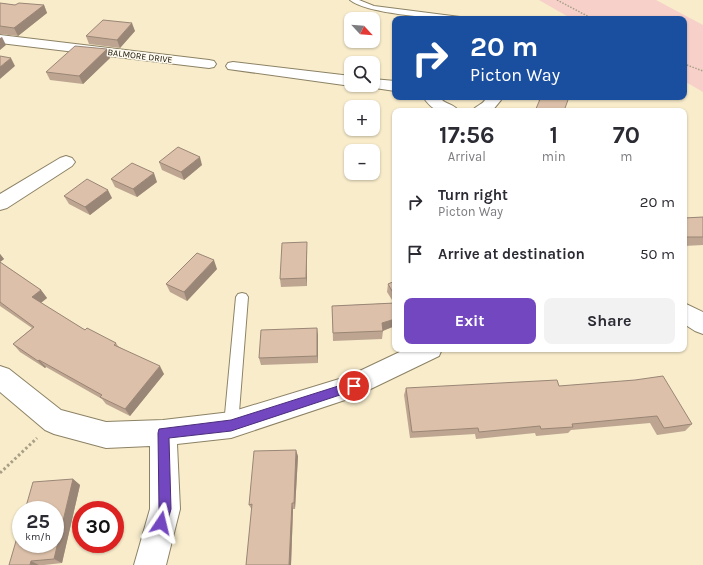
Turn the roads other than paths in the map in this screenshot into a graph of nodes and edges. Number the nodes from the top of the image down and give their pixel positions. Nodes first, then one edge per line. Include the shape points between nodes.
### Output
1 (353, 0) edge
2 (436, 16) edge
3 (0, 39) edge
4 (344, 80) edge
5 (380, 85) edge
6 (392, 86) edge
7 (433, 100) edge
8 (493, 100) edge
9 (445, 108) edge
10 (485, 108) edge
11 (66, 162) dead end
12 (0, 203) edge
13 (242, 298) dead end
14 (687, 314) edge
15 (703, 324) edge
16 (424, 352) edge
17 (0, 377) edge
18 (231, 426) junction
19 (163, 433) junction
20 (150, 565) edge

1 - 2 lane via 373,8
3 - 4 street, BALMORE DRIVE via 209,64 211,70 219,72 233,66
5 - 6 street
7 - 9 street
8 - 10 street
11 - 12 street
13 - 18 lane
14 - 15 street
16 - 18 street via 354,386
17 - 19 street via 54,421 106,434
18 - 19 street
19 - 20 street via 165,509

